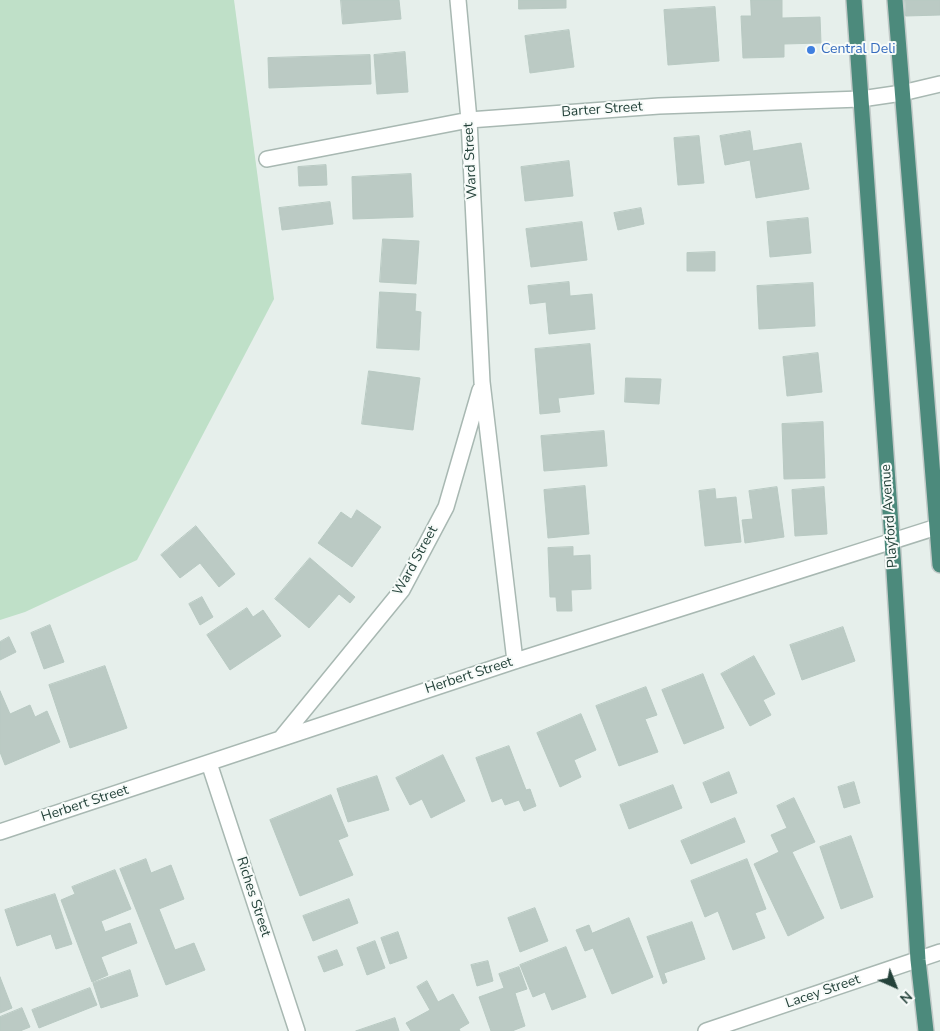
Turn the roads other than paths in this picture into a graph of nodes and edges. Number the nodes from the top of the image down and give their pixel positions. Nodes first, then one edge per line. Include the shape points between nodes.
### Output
1 (458, 0) edge
2 (854, 0) edge
3 (895, 0) edge
4 (940, 84) edge
5 (902, 93) junction
6 (861, 99) junction
7 (468, 120) junction
8 (267, 159) dead end
9 (482, 382) junction
10 (939, 526) edge
11 (892, 539) junction
12 (940, 565) edge
13 (514, 661) junction
14 (282, 737) junction
15 (209, 763) junction
16 (0, 832) edge
17 (940, 952) edge
18 (918, 960) junction
19 (297, 1031) edge
20 (706, 1031) edge
21 (926, 1031) edge

1 - 7 street, Ward Street
2 - 6 highway, Playford Avenue
3 - 5 highway
4 - 5 street, Barter Street
5 - 6 street, Barter Street
5 - 10 highway
6 - 7 street, Barter Street via 659,106
6 - 11 highway, Playford Avenue
7 - 8 street, Barter Street
7 - 9 street, Ward Street
9 - 13 street, Ward Street
9 - 14 street, Ward Street via 446,507 402,590
10 - 11 street, Herbert Street
10 - 12 highway
11 - 13 street, Herbert Street
11 - 18 highway, Playford Avenue
13 - 14 street, Herbert Street
14 - 15 street, Herbert Street
15 - 16 street, Herbert Street
15 - 19 street, Riches Street
17 - 18 street, Lacey Street
18 - 20 street, Lacey Street
18 - 21 highway, Playford Avenue

